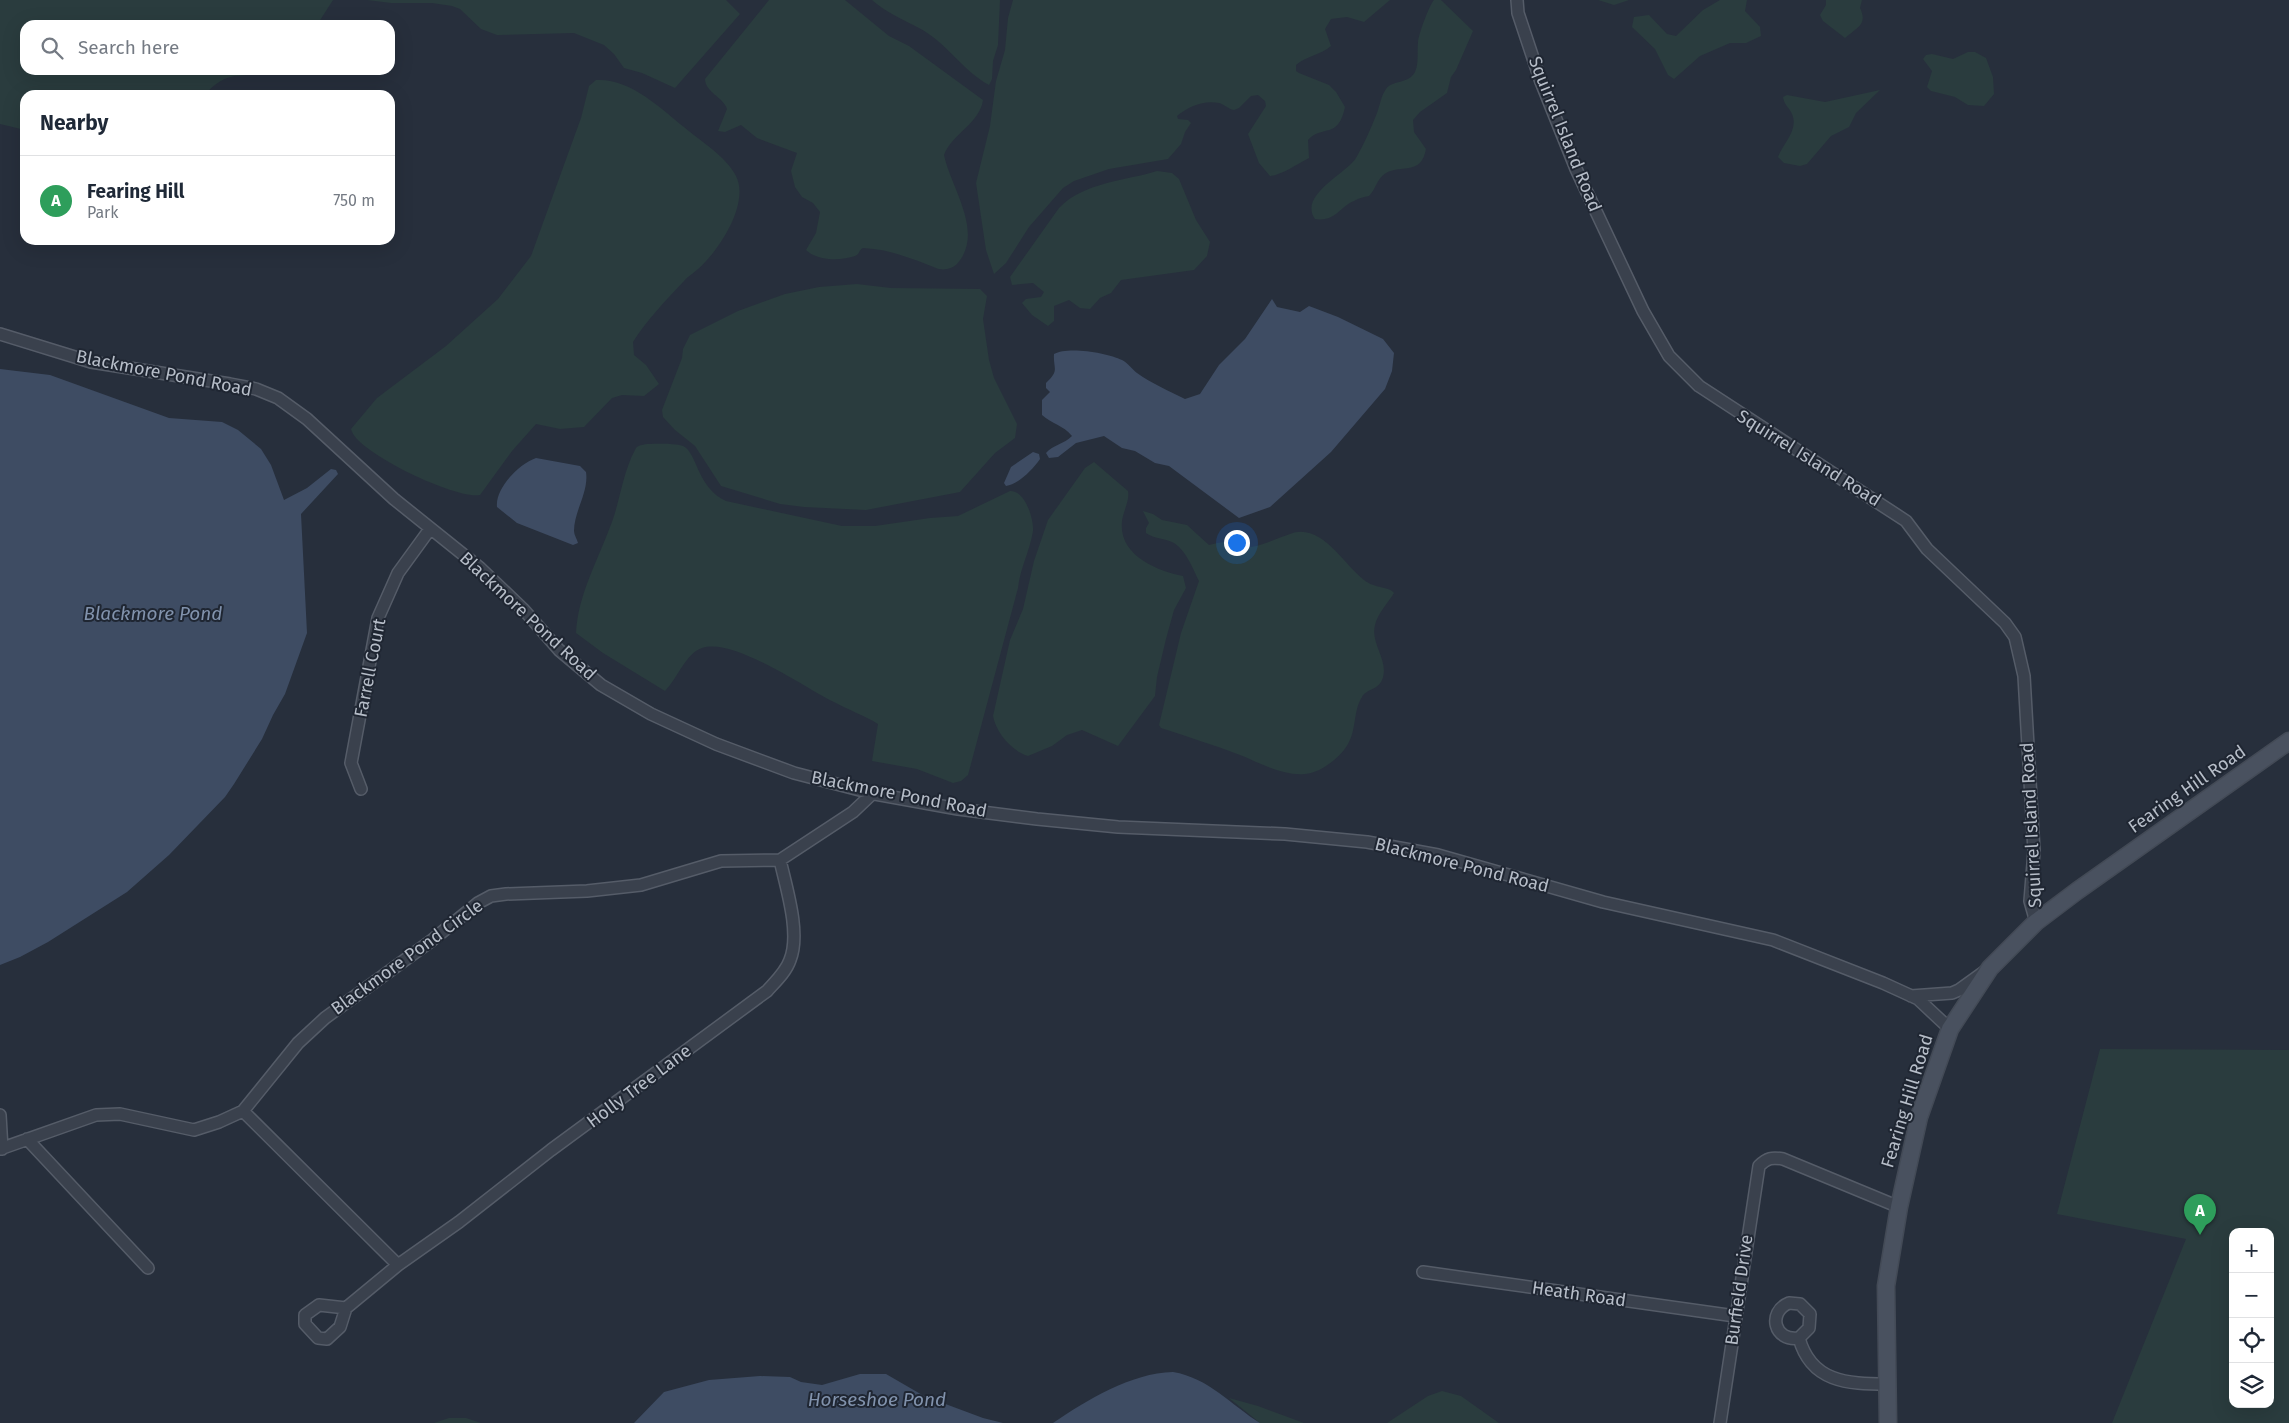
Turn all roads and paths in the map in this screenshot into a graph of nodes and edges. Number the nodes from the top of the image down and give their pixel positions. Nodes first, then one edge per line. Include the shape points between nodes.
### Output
1 (1517, 0) edge
2 (0, 334) edge
3 (430, 529) junction
4 (2289, 741) edge
5 (361, 788) dead end
6 (873, 793) junction
7 (780, 860) junction
8 (2036, 922) junction
9 (1990, 968) junction
10 (1911, 996) junction
11 (1950, 1029) junction
12 (243, 1111) junction
13 (0, 1115) edge
14 (28, 1140) junction
15 (1, 1149) edge
16 (1899, 1206) junction
17 (398, 1265) junction
18 (148, 1268) dead end
19 (1423, 1272) dead end
20 (346, 1308) dead end
21 (1735, 1316) junction
22 (1798, 1338) dead end
23 (1887, 1384) junction
24 (1720, 1423) edge
25 (1888, 1423) edge

1 - 8 street, Squirrel Island Road via 1518,13 1541,82 1576,169 1643,311 1669,356 1699,386 1906,521 1927,549 2005,622 2015,637 2024,676 2034,851 2030,901
2 - 3 street, Blackmore Pond Road via 91,362 256,389 278,398 307,419
3 - 5 street, Farrell Court via 398,573 378,618 351,763
3 - 6 street, Blackmore Pond Road via 494,581 559,650 601,685 651,714 716,744 794,773
4 - 8 main road, Fearing Hill Road
6 - 7 street via 853,812
6 - 10 street, Blackmore Pond Road via 1037,819 1118,827 1285,834 1367,842 1429,853 1603,902 1773,940
7 - 12 street, Blackmore Pond Circle via 721,861 642,885 491,896 325,1018 298,1043
7 - 17 street, Holly Tree Lane via 794,922 791,959 767,991
8 - 9 main road, Fearing Hill Road
9 - 10 street, Blackmore Pond Road via 1952,993
9 - 11 main road, Fearing Hill Road
10 - 11 street, Blackmore Pond Road
11 - 16 main road, Fearing Hill Road via 1919,1117
12 - 14 street, Blackmore Pond Circle via 194,1130 120,1114 96,1115
12 - 17 street
13 - 15 street
14 - 15 street, Blackmore Pond Circle
14 - 18 street
16 - 21 street, Burfield Drive via 1783,1159 1765,1160 1756,1174
16 - 23 main road, Fearing Hill Road via 1886,1286
17 - 20 street, Holly Tree Lane
19 - 21 street, Heath Road
21 - 24 street, Burfield Drive
22 - 23 street via 1807,1359 1825,1374 1845,1382
23 - 25 main road, Fearing Hill Road

